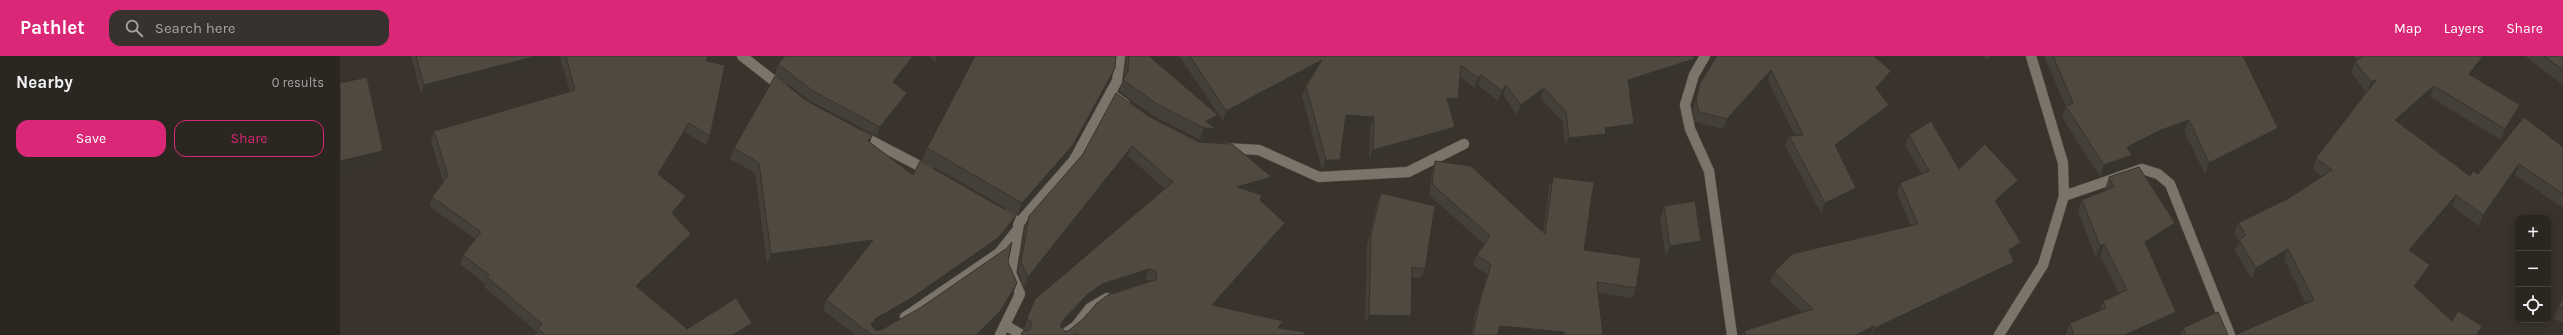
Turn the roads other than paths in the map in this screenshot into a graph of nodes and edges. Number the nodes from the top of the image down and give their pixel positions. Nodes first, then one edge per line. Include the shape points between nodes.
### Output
1 (742, 56) edge
2 (1120, 56) edge
3 (1705, 56) edge
4 (2031, 56) edge
5 (1111, 94) junction
6 (794, 97) edge
7 (1136, 112) edge
8 (847, 128) edge
9 (1464, 144) dead end
10 (1213, 147) edge
11 (936, 175) edge
12 (2064, 196) junction
13 (992, 207) edge
14 (1019, 225) junction
15 (1120, 293) edge
16 (893, 324) edge
17 (1006, 325) junction
18 (1000, 335) edge
19 (1022, 335) edge
20 (1064, 335) edge
21 (1732, 335) edge
22 (1999, 335) edge
23 (2230, 335) edge

1 - 6 street
2 - 5 street via 1117,81
3 - 21 street via 1694,75 1685,105 1690,129 1709,171
4 - 12 street via 2063,163
5 - 7 street
5 - 14 street via 1074,160
8 - 11 street
9 - 10 street via 1408,172 1319,177 1259,150
12 - 22 street via 2043,265
12 - 23 street via 2142,169 2158,174 2170,184
13 - 14 street
14 - 16 street via 999,253
14 - 17 street via 1011,273 1020,294
15 - 20 street via 1090,308 1076,326
17 - 18 street
17 - 19 street

